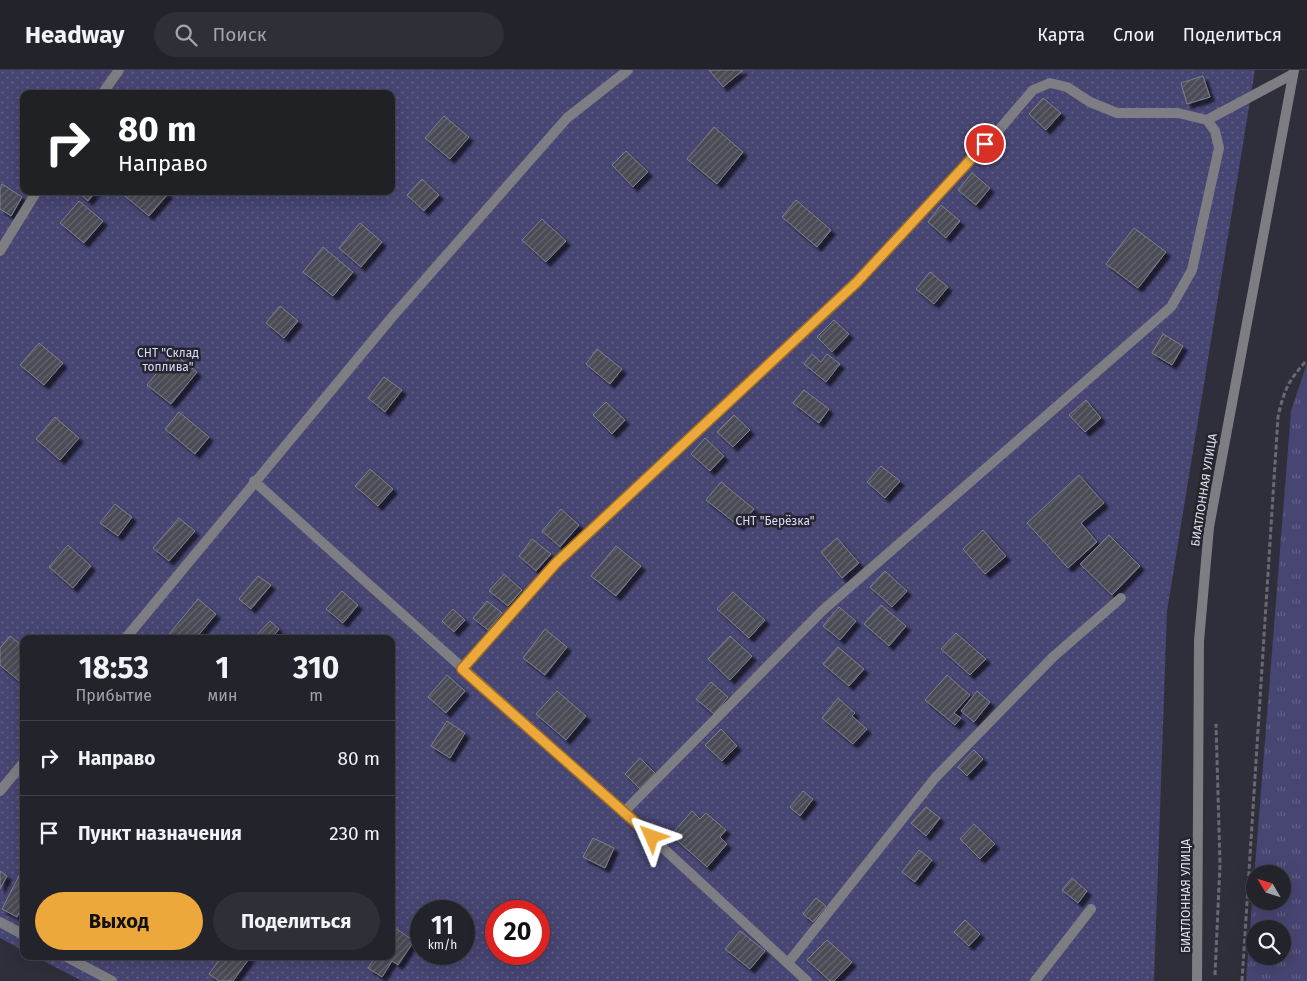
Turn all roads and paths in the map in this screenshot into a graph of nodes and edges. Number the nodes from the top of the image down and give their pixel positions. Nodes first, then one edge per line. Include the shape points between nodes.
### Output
1 (119, 70) edge
2 (628, 70) edge
3 (1294, 72) edge
4 (105, 90) edge
5 (1208, 120) junction
6 (34, 195) edge
7 (0, 251) edge
8 (1307, 360) edge
9 (254, 481) junction
10 (1120, 598) dead end
11 (128, 635) edge
12 (462, 669) junction
13 (1216, 719) dead end
14 (20, 767) edge
15 (0, 791) edge
16 (624, 812) junction
17 (1091, 909) dead end
18 (0, 922) edge
19 (20, 933) edge
20 (73, 960) edge
21 (788, 963) junction
22 (112, 981) edge
23 (806, 981) edge
24 (1035, 981) edge
25 (1198, 981) edge
26 (1215, 981) edge
27 (1242, 981) edge

1 - 4 street
2 - 9 street via 567,118
3 - 5 street
3 - 25 street, БИАТЛОННАЯ УЛИЦА via 1209,527 1199,641
5 - 12 street via 1178,113 1117,113 1090,102 1067,87 1050,83 1033,90 857,282 556,563
5 - 16 street via 1220,148 1192,270 1171,307 822,611
6 - 7 street
8 - 27 path via 1284,391 1278,417
9 - 11 street
9 - 12 street
10 - 21 street via 1053,657 935,778
12 - 16 street
13 - 26 path via 1220,864
14 - 15 street
16 - 21 street
17 - 24 street
18 - 19 street
20 - 22 street
21 - 23 street

